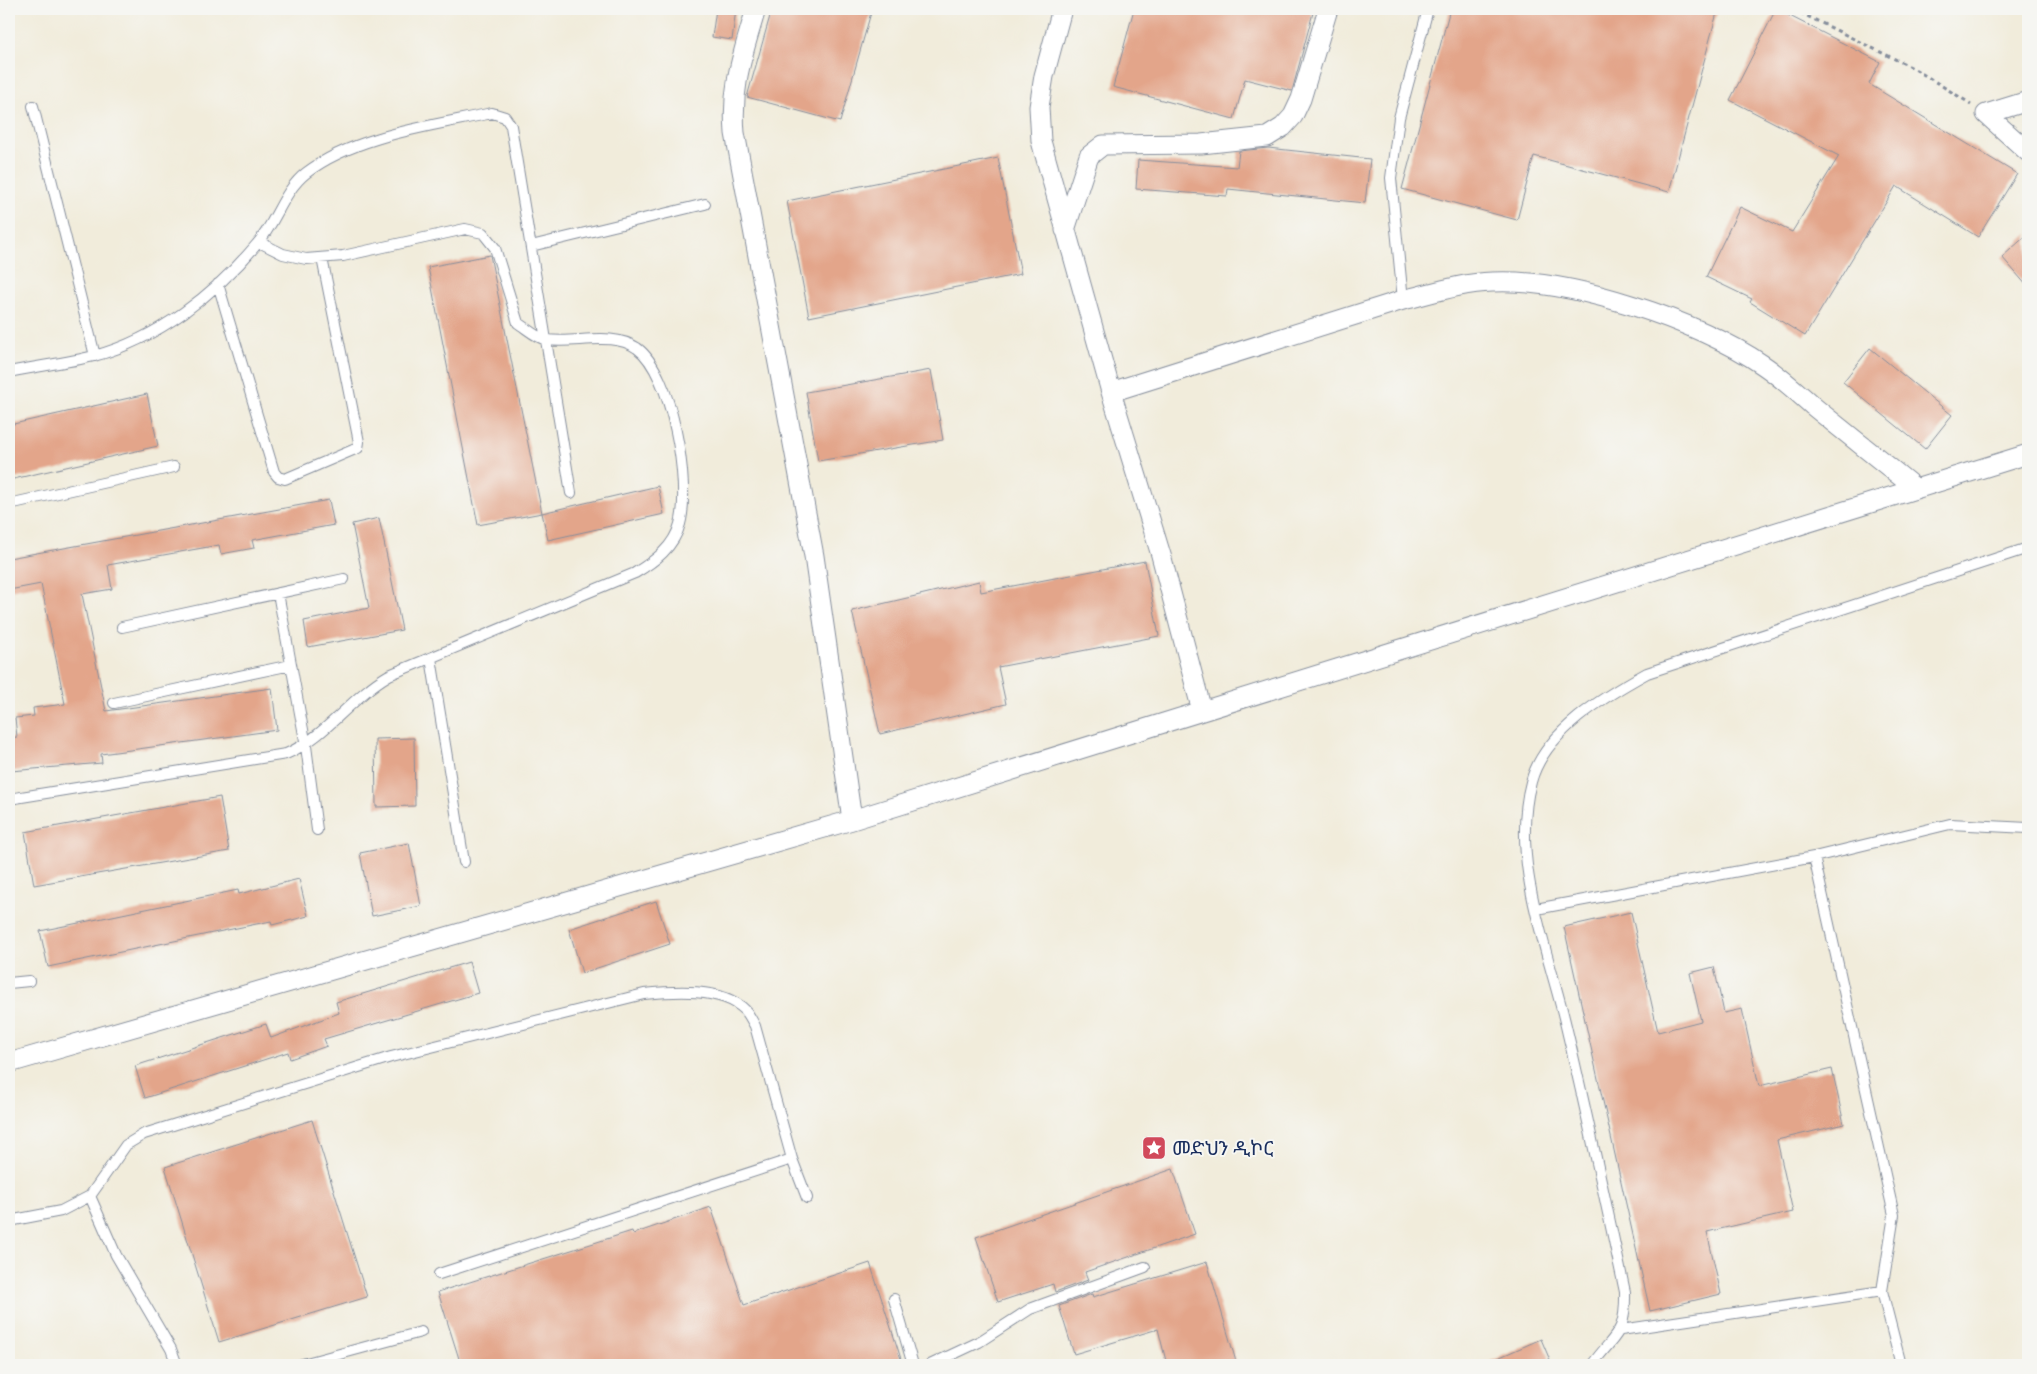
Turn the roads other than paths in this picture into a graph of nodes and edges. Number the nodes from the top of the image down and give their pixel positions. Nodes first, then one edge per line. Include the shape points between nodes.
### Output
1 (756, 9) edge
2 (1062, 9) edge
3 (1328, 9) edge
4 (1428, 9) edge
5 (2028, 101) edge
6 (33, 106) dead end
7 (2028, 152) edge
8 (706, 204) dead end
9 (1064, 231) junction
10 (259, 242) junction
11 (530, 246) junction
12 (322, 258) junction
13 (218, 284) junction
14 (1403, 300) junction
15 (546, 340) junction
16 (95, 356) junction
17 (9, 372) edge
18 (1111, 392) junction
19 (2028, 454) edge
20 (174, 467) dead end
21 (1916, 489) junction
22 (571, 493) dead end
23 (9, 504) edge
24 (2028, 548) edge
25 (344, 579) dead end
26 (278, 593) junction
27 (122, 627) dead end
28 (431, 658) junction
29 (291, 665) junction
30 (114, 703) dead end
31 (1202, 711) junction
32 (306, 746) junction
33 (9, 799) edge
34 (852, 820) junction
35 (2028, 828) edge
36 (317, 830) dead end
37 (1814, 857) junction
38 (464, 862) dead end
39 (1536, 909) junction
40 (29, 981) dead end
41 (9, 983) edge
42 (9, 1063) edge
43 (792, 1159) junction
44 (90, 1196) junction
45 (807, 1198) dead end
46 (9, 1221) edge
47 (1145, 1267) dead end
48 (439, 1274) dead end
49 (1882, 1291) junction
50 (894, 1299) dead end
51 (1621, 1330) junction
52 (421, 1332) dead end
53 (177, 1365) edge
54 (299, 1365) edge
55 (913, 1365) edge
56 (930, 1365) edge
57 (1592, 1365) edge
58 (1902, 1365) edge

1 - 34 street via 737,73 733,104 735,133 814,556
2 - 9 street via 1039,107 1041,141
3 - 9 street via 1301,99 1283,127 1267,137 1201,144 1103,145 1089,156
4 - 14 lane via 1399,118 1391,178
5 - 7 street via 1986,114
6 - 16 lane
8 - 11 lane
9 - 18 street
10 - 11 lane via 292,188 306,173 361,142 492,113 505,117 511,126
10 - 12 lane via 283,254 306,259
10 - 13 lane
11 - 15 lane
12 - 13 lane via 358,448 285,479 274,472
12 - 15 lane via 465,229 483,234 495,248 518,323
13 - 16 lane via 148,336
14 - 18 street
14 - 21 street via 1492,282 1546,284 1679,322 1726,342 1764,366
15 - 22 lane
15 - 28 lane via 619,340 650,360 660,378 677,433 682,495 680,523 671,544 654,561 635,573
16 - 17 lane
18 - 31 street via 1161,555
19 - 21 street
20 - 23 lane
21 - 31 street
24 - 39 lane via 1647,673 1612,692 1577,718 1548,749 1531,780 1525,818 1526,869
25 - 26 lane
26 - 27 lane
26 - 29 lane
28 - 32 lane via 370,686
28 - 38 lane
29 - 30 lane
29 - 32 lane
31 - 34 street
32 - 33 lane via 286,754
32 - 36 lane
34 - 42 street
35 - 37 lane via 1950,824
37 - 39 lane
37 - 49 lane via 1894,1215
39 - 51 lane via 1566,1025 1626,1292 1626,1314
40 - 41 lane
43 - 44 lane via 755,1026 745,1010 733,1001 678,991 644,994 391,1057 144,1134 126,1145
43 - 45 lane
43 - 48 lane
44 - 46 lane via 60,1211
44 - 53 lane via 116,1255
47 - 56 lane via 1030,1309 979,1342
49 - 51 lane
49 - 58 lane
50 - 55 lane
51 - 57 lane
52 - 54 lane

